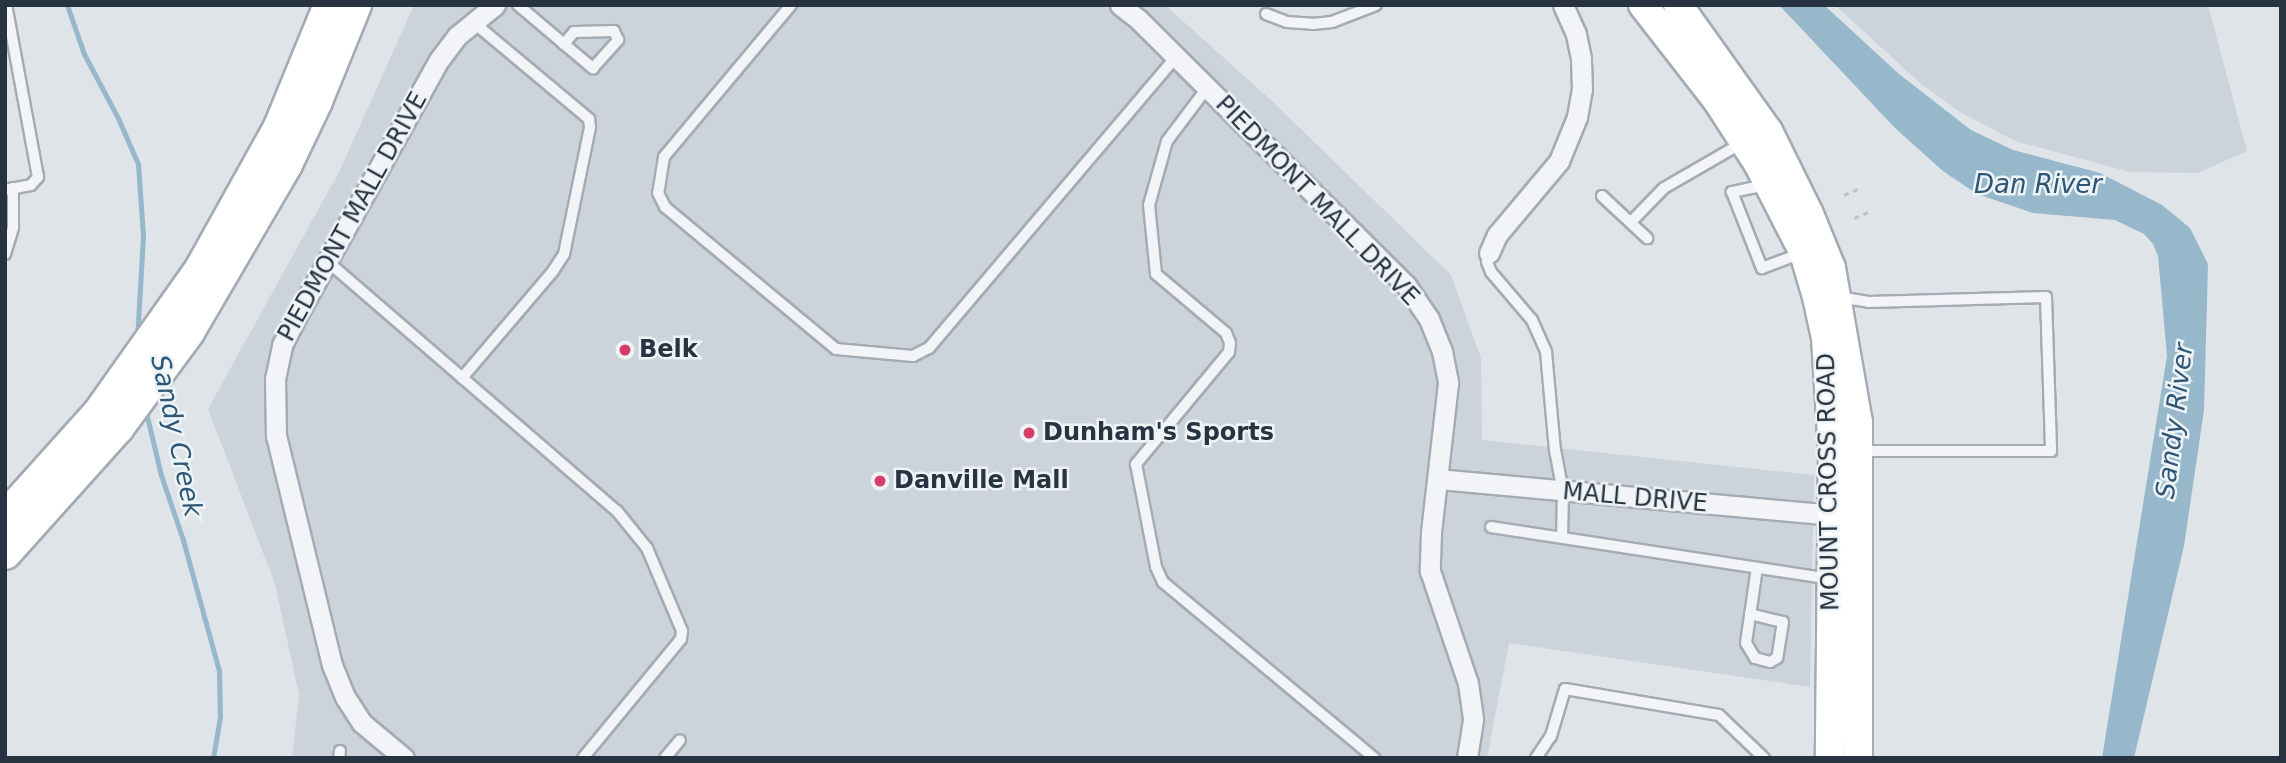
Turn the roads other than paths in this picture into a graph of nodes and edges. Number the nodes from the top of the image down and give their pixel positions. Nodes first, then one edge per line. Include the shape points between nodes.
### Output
1 (6, 5) edge
2 (330, 5) edge
3 (355, 5) edge
4 (495, 5) edge
5 (518, 5) edge
6 (791, 5) edge
7 (1120, 5) edge
8 (1376, 5) edge
9 (1563, 5) edge
10 (1643, 5) edge
11 (1678, 5) edge
12 (1266, 15) dead end
13 (473, 22) junction
14 (564, 44) junction
15 (1176, 57) junction
16 (1207, 88) junction
17 (1756, 136) junction
18 (1778, 176) junction
19 (9, 189) edge
20 (1602, 196) dead end
21 (1631, 222) junction
22 (1647, 238) dead end
23 (1813, 249) junction
24 (1489, 253) joint
25 (5, 254) edge
26 (327, 261) junction
27 (1828, 304) junction
28 (162, 348) junction
29 (461, 378) junction
30 (1846, 451) junction
31 (74, 461) junction
32 (1438, 479) junction
33 (1563, 492) junction
34 (1832, 515) junction
35 (5, 518) edge
36 (1492, 527) dead end
37 (1562, 538) junction
38 (5, 553) edge
39 (1757, 568) junction
40 (1845, 581) junction
41 (1750, 614) junction
42 (680, 740) dead end
43 (404, 758) edge
44 (583, 758) edge
45 (664, 758) edge
46 (1374, 758) edge
47 (1467, 758) edge
48 (1536, 758) edge
49 (1764, 758) edge
50 (1830, 758) edge
51 (1858, 758) edge

1 - 19 lane via 38,167 32,185
2 - 28 main road via 261,166
3 - 28 main road via 316,101 253,225
4 - 13 street, PIEDMONT MALL DRIVE
5 - 14 lane
6 - 15 lane via 664,157 659,193 665,207 836,349 913,356 929,348
7 - 15 street, PIEDMONT MALL DRIVE
8 - 12 lane via 1332,22 1313,24
9 - 24 street via 1581,58 1577,117 1559,161 1497,235
10 - 17 main road, MOUNT CROSS ROAD via 1717,100
11 - 17 main road, MOUNT CROSS ROAD
13 - 26 street, PIEDMONT MALL DRIVE via 439,60
13 - 29 lane via 589,119 590,127 564,254
14 - 14 lane via 593,68 618,40 614,31 574,32
15 - 16 street, PIEDMONT MALL DRIVE
16 - 32 street, PIEDMONT MALL DRIVE via 1406,285 1426,313 1442,351 1448,383
16 - 46 lane via 1167,141 1149,205 1156,274 1226,333 1230,343 1229,352 1136,464 1156,567 1163,582
17 - 18 main road, MOUNT CROSS ROAD
17 - 21 lane via 1664,188
18 - 23 main road, MOUNT CROSS ROAD
18 - 23 lane via 1732,192 1762,268
19 - 25 lane via 13,226
20 - 21 lane
21 - 22 lane
23 - 27 main road, MOUNT CROSS ROAD via 1830,268
24 - 33 lane via 1491,272 1532,320 1546,352
26 - 29 lane
26 - 43 street, PIEDMONT MALL DRIVE via 280,352 274,389 276,436 336,676 362,723
27 - 30 main road, MOUNT CROSS ROAD via 1858,422
27 - 30 lane via 1851,299 2046,298 2051,451
28 - 31 main road
29 - 44 lane via 617,511 647,548 682,631 681,639
30 - 34 main road, MOUNT CROSS ROAD
30 - 40 main road, MOUNT CROSS ROAD
31 - 35 main road
31 - 38 main road
32 - 33 street, MALL DRIVE
32 - 47 street, PIEDMONT MALL DRIVE via 1430,571 1468,683 1473,720
33 - 34 street, MALL DRIVE
33 - 37 lane
34 - 40 main road, MOUNT CROSS ROAD
36 - 37 lane
37 - 39 lane
39 - 40 lane
39 - 41 lane
40 - 50 main road, MOUNT CROSS ROAD
40 - 51 main road, MOUNT CROSS ROAD
41 - 41 lane via 1746,643 1755,658 1770,662 1777,658 1783,622
42 - 45 lane
48 - 49 lane via 1551,736 1565,689 1719,715

